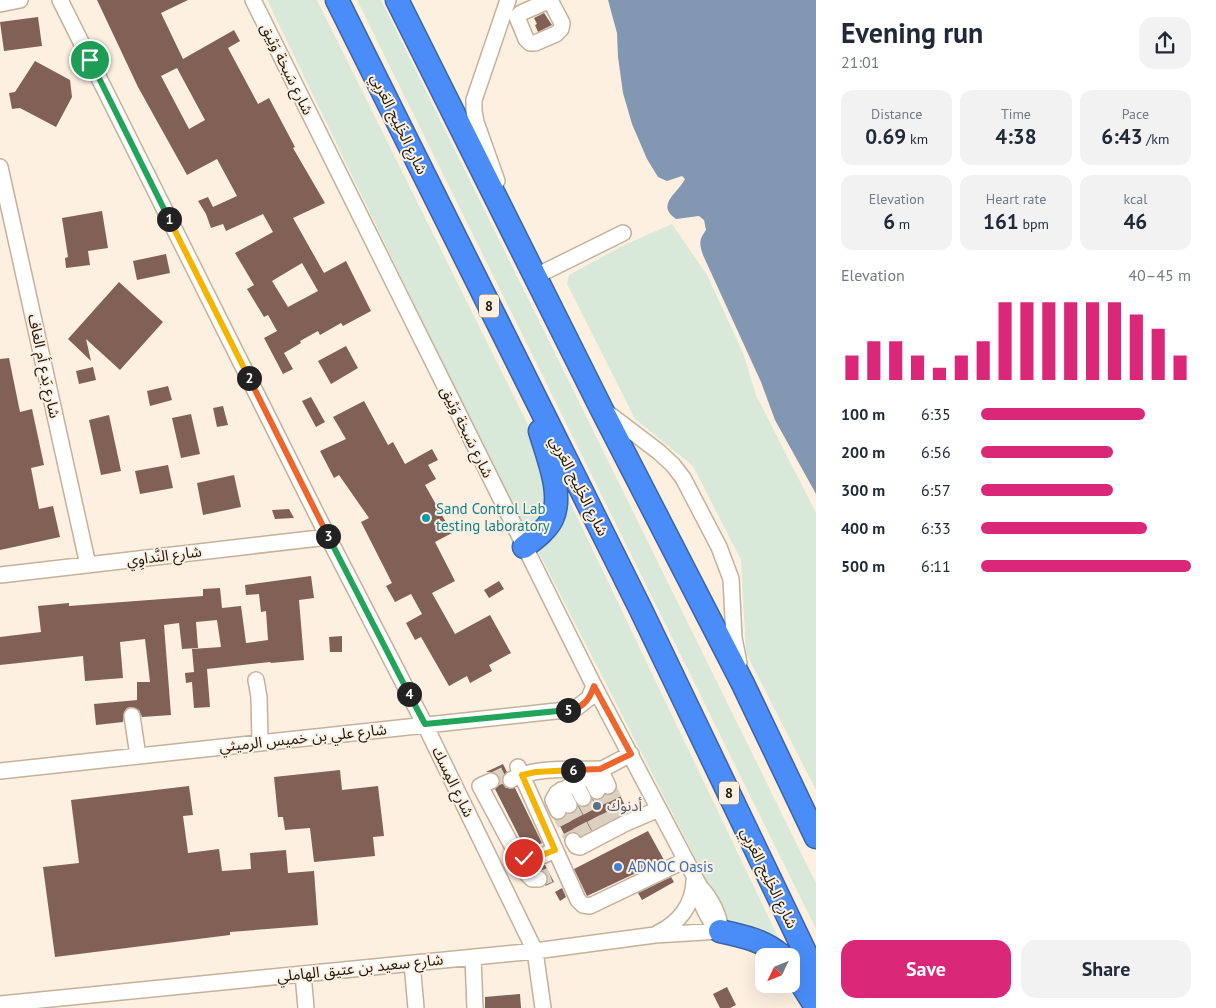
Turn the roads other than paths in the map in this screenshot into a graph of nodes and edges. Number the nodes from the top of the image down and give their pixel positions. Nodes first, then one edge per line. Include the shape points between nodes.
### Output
1 (20, 0) edge
2 (60, 0) edge
3 (253, 0) edge
4 (337, 0) edge
5 (397, 0) edge
6 (508, 0) edge
7 (547, 0) edge
8 (0, 4) edge
9 (517, 17) junction
10 (0, 167) edge
11 (511, 228) junction
12 (623, 233) dead end
13 (536, 276) junction
14 (522, 373) junction
15 (601, 408) junction
16 (328, 537) junction
17 (524, 547) junction
18 (88, 565) junction
19 (0, 575) edge
20 (256, 680) dead end
21 (742, 684) junction
22 (594, 686) junction
23 (132, 716) dead end
24 (425, 724) junction
25 (260, 742) junction
26 (631, 754) junction
27 (138, 756) junction
28 (600, 769) junction
29 (0, 771) edge
30 (575, 782) junction
31 (490, 788) dead end
32 (603, 788) tunnel mouth
33 (583, 798) tunnel mouth
34 (563, 808) tunnel mouth
35 (659, 809) junction
36 (816, 837) edge
37 (582, 840) dead end
38 (555, 850) junction
39 (516, 853) junction
40 (686, 860) junction
41 (551, 874) junction
42 (697, 882) junction
43 (720, 931) junction
44 (655, 935) junction
45 (771, 948) edge
46 (536, 951) junction
47 (473, 957) junction
48 (412, 963) junction
49 (304, 974) junction
50 (816, 975) edge
51 (800, 981) edge
52 (10, 1005) edge
53 (816, 1007) edge
54 (306, 1008) edge
55 (416, 1008) edge
56 (475, 1008) edge
57 (543, 1008) edge

1 - 8 street
2 - 16 street, شارع المِسك
3 - 17 street, شارع سَبخة وَثِيق
4 - 14 highway, شارع الخَلِيج العَربِي / 8
5 - 11 highway
6 - 9 street
6 - 11 street via 477,88 474,110
7 - 9 street
7 - 9 street via 562,23 556,34 530,43
10 - 18 street, شارع بَدع أم الغاف
11 - 13 highway
12 - 13 street
13 - 15 highway
14 - 17 highway via 557,492 552,519 540,535
14 - 50 highway, شارع الخَلِيج العَربِي / 8 via 641,610
15 - 21 highway
15 - 21 street via 673,465 719,547 731,579 734,638
16 - 18 street, شارع النَّداوِي
16 - 24 street, شارع المِسك
17 - 22 street, شارع سَبخة وَثِيق
18 - 19 street, شارع النَّداوِي
20 - 25 street
21 - 36 highway
22 - 24 street, شارع علي بن خميس الرميثي via 588,698 575,709
22 - 26 street, شارع سَبخة وَثِيق
23 - 27 street
24 - 25 street, شارع علي بن خميس الرميثي
24 - 46 street, شارع المِسك
25 - 27 street, شارع علي بن خميس الرميثي
26 - 28 street
26 - 35 street, شارع سَبخة وَثِيق
27 - 29 street, شارع علي بن خميس الرميثي
28 - 30 street
28 - 32 street
28 - 38 street via 542,762 514,774
30 - 33 street
30 - 34 street via 553,797
31 - 39 street
35 - 37 street
35 - 40 street, شارع سَبخة وَثِيق
38 - 39 street via 529,859
38 - 41 street
39 - 41 street via 529,877 536,880
40 - 41 street via 586,906
40 - 42 street, شارع سَبخة وَثِيق
42 - 43 street, شارع سَبخة وَثِيق via 712,923
42 - 44 street via 684,912 671,926
43 - 44 street, شارع سعيد بن عتيق الهاملي
43 - 45 highway via 761,941
44 - 46 street, شارع سعيد بن عتيق الهاملي
46 - 47 street, شارع سعيد بن عتيق الهاملي
46 - 57 street, شارع المِسك
47 - 48 street, شارع سعيد بن عتيق الهاملي
47 - 56 street
48 - 49 street, شارع سعيد بن عتيق الهاملي
48 - 55 street
49 - 52 street, شارع سعيد بن عتيق الهاملي
49 - 54 street
51 - 53 highway

